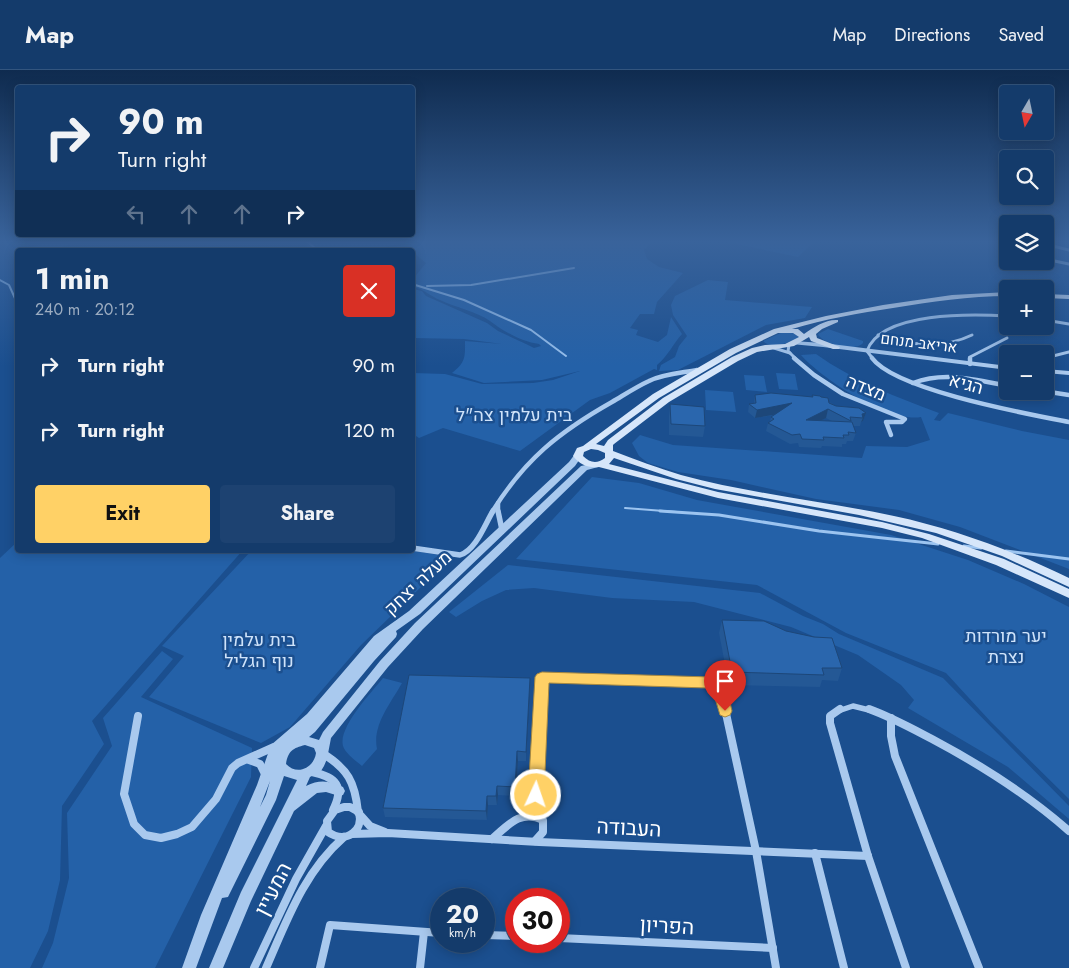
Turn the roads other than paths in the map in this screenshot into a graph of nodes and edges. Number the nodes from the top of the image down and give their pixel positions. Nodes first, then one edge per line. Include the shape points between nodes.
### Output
1 (999, 294) edge
2 (1054, 296) edge
3 (1069, 297) edge
4 (999, 298) edge
5 (1054, 300) edge
6 (1069, 301) edge
7 (999, 315) edge
8 (1054, 322) edge
9 (1069, 324) edge
10 (813, 330) junction
11 (777, 331) junction
12 (878, 335) junction
13 (972, 335) dead end
14 (762, 337) junction
15 (803, 338) junction
16 (1007, 338) dead end
17 (791, 344) junction
18 (828, 345) junction
19 (836, 346) junction
20 (772, 348) junction
21 (867, 350) junction
22 (1069, 352) edge
23 (793, 355) junction
24 (1054, 356) edge
25 (970, 364) junction
26 (999, 367) edge
27 (700, 370) junction
28 (1054, 372) edge
29 (1069, 373) edge
30 (913, 383) junction
31 (999, 385) edge
32 (1054, 393) edge
33 (1069, 395) edge
34 (1069, 422) edge
35 (891, 435) dead end
36 (581, 452) junction
37 (610, 453) junction
38 (598, 465) junction
39 (498, 502) junction
40 (502, 530) junction
41 (415, 548) edge
42 (1069, 583) edge
43 (1069, 594) edge
44 (138, 716) dead end
45 (891, 718) junction
46 (286, 743) junction
47 (321, 751) junction
48 (243, 761) junction
49 (280, 765) junction
50 (308, 773) junction
51 (266, 778) junction
52 (339, 791) junction
53 (332, 813) junction
54 (286, 814) junction
55 (359, 814) junction
56 (535, 815) junction
57 (326, 826) junction
58 (1069, 831) edge
59 (388, 833) junction
60 (352, 834) junction
61 (344, 837) junction
62 (492, 839) junction
63 (534, 841) junction
64 (756, 851) junction
65 (815, 853) junction
66 (868, 856) junction
67 (424, 932) junction
68 (430, 932) edge
69 (570, 939) edge
70 (773, 948) junction
71 (192, 962) edge
72 (216, 968) edge
73 (254, 968) edge
74 (266, 968) edge
75 (320, 968) edge
76 (420, 968) edge
77 (776, 968) edge
78 (844, 968) edge
79 (906, 968) edge
80 (979, 968) edge

1 - 11 main road via 956,296 851,312
2 - 3 main road
4 - 10 main road via 962,300 858,317 830,322
5 - 6 main road
7 - 12 street via 937,317
8 - 9 street
10 - 15 main road
10 - 19 main road via 817,341
11 - 14 main road, מעלה יצחק
11 - 15 main road via 795,331
12 - 13 street via 902,342 940,345
12 - 21 street
14 - 20 main road via 758,340 760,343
14 - 27 main road, מעלה יצחק
15 - 17 main road
15 - 18 street
16 - 25 street via 970,357
17 - 18 street
17 - 20 main road
17 - 23 street, מצדה via 788,349
18 - 19 street, אריאב מנחם
19 - 21 street, אריאב מנחם
20 - 23 street, מצדה
20 - 37 main road via 742,355 666,400 611,442 608,445
21 - 25 street, אריאב מנחם
21 - 30 street, הגיא via 875,364
22 - 24 street
23 - 35 street, מצדה via 829,387 905,418 902,422 886,422
25 - 26 street, אריאב מנחם
27 - 36 main road, מעלה יצחק via 641,406
27 - 39 street via 656,378 606,406 551,442 524,468
28 - 29 street
30 - 31 street via 941,376
30 - 34 street, הגיא via 970,400
32 - 33 street
36 - 37 main road via 598,447
36 - 38 main road via 586,464
36 - 40 street, מעלה יצחק
37 - 38 main road via 608,461
37 - 42 main road via 634,464 702,483 928,527 990,548
38 - 43 main road via 718,495 916,533 986,556
38 - 47 street, מעלה יצחק via 584,468 419,626 356,698 327,735
39 - 40 street
39 - 41 street via 466,553 460,555
40 - 46 street, מעלה יצחק via 416,610 378,639
44 - 48 street via 124,794 134,824 145,835 161,838 192,826 216,799 232,768
45 - 58 street via 991,772
45 - 66 street via 860,706 836,710 830,716
45 - 80 street via 895,756
46 - 47 street via 312,742
46 - 48 street
46 - 49 street
46 - 51 street via 275,749
47 - 50 street via 318,765
47 - 55 street via 349,774
48 - 51 street via 256,761 262,765
49 - 50 street via 291,775
49 - 71 street via 272,796 222,892
50 - 52 street via 331,778 336,781
50 - 54 street
51 - 71 street via 208,915
52 - 53 street
52 - 54 street via 325,786 311,789
53 - 55 street via 344,807 355,809
53 - 57 street
54 - 72 street
55 - 59 street, העבודה via 370,826
55 - 60 street via 360,825
56 - 62 street via 524,815
56 - 63 street via 543,820 544,829
56 - 64 street via 542,677 711,683 721,693
57 - 61 street via 330,834
57 - 73 street, המעיין via 296,879
59 - 60 street, העבודה
59 - 62 street, העבודה
60 - 61 street
61 - 74 street, המעיין via 317,863
62 - 63 street, העבודה
63 - 64 street, העבודה
64 - 65 street, העבודה
64 - 70 street
65 - 66 street, העבודה
65 - 78 street
66 - 79 street
67 - 68 street
67 - 75 street via 330,925
67 - 76 street
69 - 70 street, הפריון
70 - 77 street

